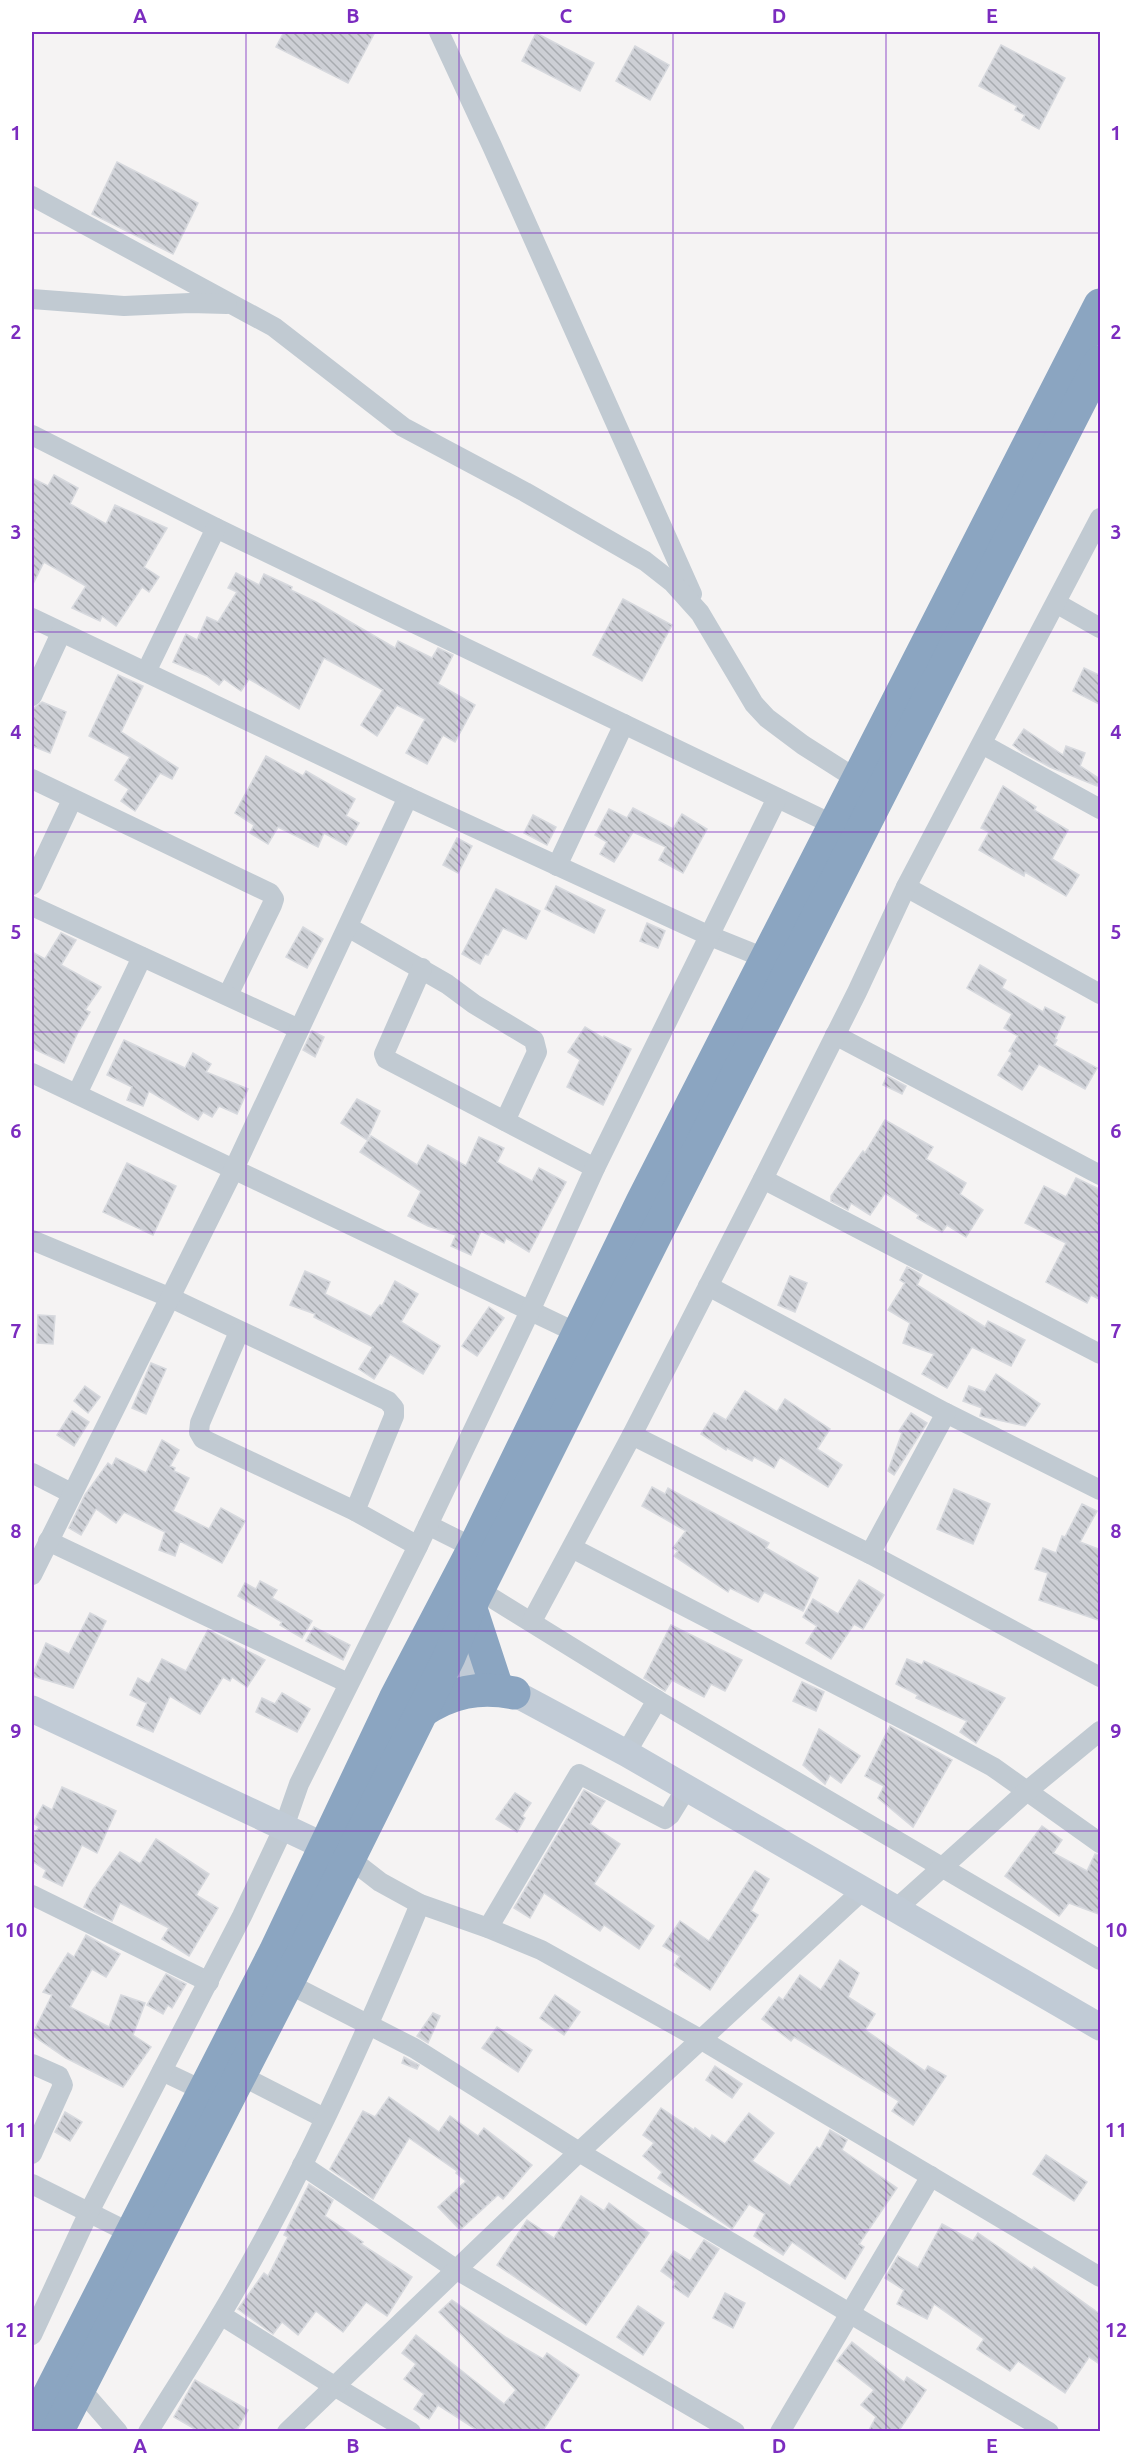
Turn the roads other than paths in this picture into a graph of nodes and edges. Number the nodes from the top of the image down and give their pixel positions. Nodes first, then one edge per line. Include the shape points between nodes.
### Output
1 (439, 32) edge
2 (32, 196) edge
3 (32, 299) edge
4 (236, 305) junction
5 (1101, 305) edge
6 (1101, 362) edge
7 (32, 435) edge
8 (1101, 518) edge
9 (216, 528) junction
10 (1056, 603) junction
11 (700, 613) junction
12 (32, 618) edge
13 (1101, 628) edge
14 (62, 633) junction
15 (146, 672) junction
16 (32, 696) edge
17 (624, 724) junction
18 (982, 744) junction
19 (32, 779) edge
20 (858, 780) junction
21 (408, 797) junction
22 (777, 798) junction
23 (72, 800) junction
24 (1101, 809) edge
25 (836, 826) junction
26 (557, 866) junction
27 (32, 885) edge
28 (906, 887) junction
29 (32, 906) edge
30 (348, 927) junction
31 (710, 936) junction
32 (142, 957) junction
33 (767, 958) junction
34 (422, 968) junction
35 (1101, 994) edge
36 (228, 995) junction
37 (299, 1029) junction
38 (835, 1035) junction
39 (32, 1073) edge
40 (77, 1094) junction
41 (505, 1121) junction
42 (595, 1168) junction
43 (234, 1169) junction
44 (1101, 1175) edge
45 (763, 1179) junction
46 (32, 1240) edge
47 (708, 1286) junction
48 (171, 1298) junction
49 (530, 1311) junction
50 (239, 1332) junction
51 (577, 1334) junction
52 (1101, 1354) edge
53 (946, 1413) junction
54 (632, 1435) junction
55 (32, 1473) edge
56 (1101, 1490) edge
57 (71, 1493) junction
58 (356, 1512) junction
59 (428, 1524) junction
60 (48, 1541) junction
61 (418, 1546) junction
62 (474, 1548) junction
63 (572, 1548) junction
64 (870, 1554) junction
65 (32, 1575) edge
66 (475, 1598) junction
67 (532, 1621) junction
68 (436, 1650) junction
69 (1101, 1677) edge
70 (348, 1683) junction
71 (505, 1688) junction
72 (657, 1700) junction
73 (32, 1709) edge
74 (421, 1712) junction
75 (1101, 1731) edge
76 (626, 1753) junction
77 (686, 1789) junction
78 (1027, 1791) junction
79 (284, 1827) junction
80 (1101, 1844) edge
81 (337, 1852) junction
82 (943, 1868) junction
83 (863, 1890) junction
84 (32, 1895) edge
85 (420, 1904) junction
86 (896, 1909) junction
87 (488, 1928) junction
88 (1101, 1959) edge
89 (209, 1982) junction
90 (287, 1983) junction
91 (369, 2023) junction
92 (1101, 2027) edge
93 (700, 2039) junction
94 (32, 2064) edge
95 (162, 2071) junction
96 (240, 2075) junction
97 (202, 2090) junction
98 (324, 2118) junction
99 (579, 2152) junction
100 (32, 2154) edge
101 (302, 2166) junction
102 (931, 2176) junction
103 (32, 2184) edge
104 (88, 2212) junction
105 (130, 2233) junction
106 (456, 2270) junction
107 (1099, 2274) edge
108 (849, 2314) junction
109 (221, 2315) junction
110 (32, 2335) edge
111 (334, 2386) junction
112 (79, 2387) junction
113 (41, 2415) edge
114 (118, 2432) edge
115 (148, 2432) edge
116 (287, 2432) edge
117 (411, 2432) edge
118 (735, 2432) edge
119 (780, 2432) edge
120 (1049, 2432) edge

1 - 11 street
2 - 4 street
3 - 4 street via 124,306 207,302
4 - 11 street via 303,348 403,427 645,561 673,583
5 - 20 highway
6 - 66 highway via 667,1212
7 - 9 street
8 - 10 street
9 - 15 street
9 - 17 street
10 - 13 street
10 - 18 street
11 - 20 street via 754,704 767,718
12 - 14 street
14 - 15 street
14 - 16 street
15 - 21 street
17 - 22 street
17 - 26 street
18 - 24 street
18 - 28 street
19 - 23 street
20 - 25 highway
21 - 26 street
21 - 30 street
22 - 25 street
22 - 31 street
23 - 27 street
23 - 36 street via 270,893 274,899 272,906
25 - 33 highway
26 - 31 street
28 - 35 street
28 - 38 street
29 - 32 street
30 - 34 street
30 - 37 street
31 - 33 street
31 - 42 street
32 - 36 street
32 - 40 street
33 - 51 highway
34 - 41 street via 534,1040 537,1052
34 - 41 street via 385,1057
36 - 37 street
37 - 43 street
38 - 44 street
38 - 45 street
39 - 40 street
40 - 43 street
41 - 42 street
42 - 49 street
43 - 48 street
43 - 49 street
45 - 47 street
45 - 52 street
46 - 48 street
47 - 53 street
47 - 54 street
48 - 50 street
48 - 57 street
49 - 51 street
49 - 59 street
50 - 58 street via 388,1401 394,1408
50 - 58 street via 199,1432 204,1439
51 - 62 highway
53 - 56 street
53 - 64 street
54 - 63 street
54 - 64 street
55 - 57 street
57 - 60 street
58 - 61 street
59 - 61 street
59 - 62 street
60 - 65 street
60 - 70 street
61 - 70 street
62 - 68 highway
63 - 67 street
63 - 78 street via 932,1734 993,1767
64 - 69 street
66 - 67 street
66 - 68 highway
66 - 71 highway
67 - 72 street
68 - 71 street
68 - 74 highway
68 - 81 highway
70 - 79 street via 299,1784
71 - 74 highway via 465,1691
71 - 76 street
72 - 76 street
72 - 82 street
73 - 79 street
74 - 81 highway
75 - 78 street
76 - 77 street
77 - 83 street
77 - 87 street via 665,1819 579,1774
78 - 80 street
78 - 82 street
79 - 81 street
79 - 89 street
81 - 85 street
81 - 90 highway
81 - 97 highway via 275,1952
82 - 86 street
82 - 88 street
83 - 86 street
83 - 93 street
84 - 89 street
85 - 87 street
85 - 91 street
86 - 92 street
87 - 93 street via 541,1950
89 - 95 street
90 - 91 street
90 - 96 highway
91 - 98 street
91 - 99 street
93 - 99 street
93 - 102 street
94 - 100 street via 59,2076 63,2085
95 - 97 street
95 - 104 street
96 - 98 street
96 - 112 highway
97 - 105 highway
98 - 101 street
99 - 106 street
99 - 108 street
101 - 106 street
101 - 109 street
102 - 107 street
102 - 108 street
103 - 104 street
104 - 105 street
104 - 110 street
105 - 113 highway
106 - 111 street
106 - 118 street
108 - 119 street
108 - 120 street
109 - 111 street
109 - 115 street
111 - 116 street
111 - 117 street
112 - 113 highway
112 - 114 street

